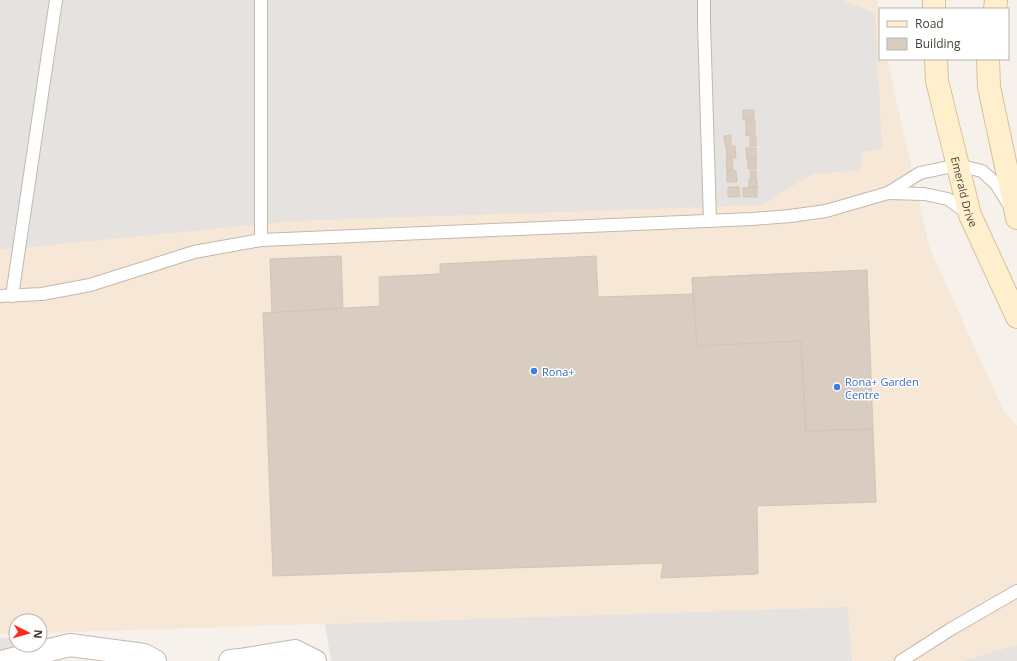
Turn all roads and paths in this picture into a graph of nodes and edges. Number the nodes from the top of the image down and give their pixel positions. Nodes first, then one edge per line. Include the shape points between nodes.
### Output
1 (56, 0) edge
2 (261, 0) edge
3 (704, 0) edge
4 (936, 60) edge
5 (988, 60) edge
6 (991, 60) edge
7 (989, 87) junction
8 (958, 165) junction
9 (888, 193) junction
10 (970, 215) junction
11 (1017, 218) edge
12 (710, 221) junction
13 (261, 240) junction
14 (6, 296) edge
15 (1017, 317) edge
16 (1017, 591) edge
17 (5, 661) edge
18 (155, 661) edge
19 (230, 661) edge
20 (315, 661) edge
21 (901, 661) edge

1 - 14 lane
2 - 13 lane
3 - 12 lane
4 - 8 street, Emerald Drive via 937,81
5 - 7 street
6 - 7 street
7 - 11 street
8 - 9 lane via 920,173
8 - 10 street, Emerald Drive
8 - 11 lane via 982,171 996,184
9 - 10 lane via 924,194 948,199
9 - 12 lane via 826,211
10 - 15 street, Emerald Drive
12 - 13 lane
13 - 14 lane via 194,252 90,284 42,294
16 - 21 lane
17 - 18 street via 70,645 144,655
19 - 20 street via 295,651

